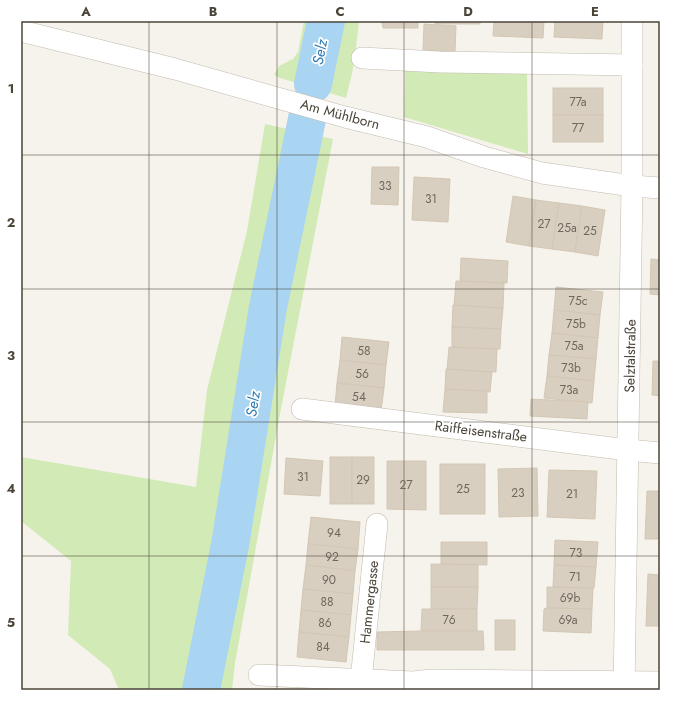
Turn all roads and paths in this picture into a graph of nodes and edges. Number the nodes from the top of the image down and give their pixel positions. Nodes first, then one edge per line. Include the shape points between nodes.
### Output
1 (632, 21) edge
2 (21, 31) edge
3 (362, 58) dead end
4 (632, 65) junction
5 (632, 186) junction
6 (660, 188) edge
7 (302, 409) dead end
8 (628, 450) junction
9 (660, 453) edge
10 (377, 524) dead end
11 (259, 675) dead end
12 (361, 680) junction
13 (660, 682) edge
14 (411, 686) edge
15 (624, 686) edge

1 - 4 street, Selztalstraße
2 - 5 street, Am Mühlborn via 175,69 427,137 484,157 542,173
3 - 4 street
4 - 5 street, Selztalstraße
5 - 6 street, Am Mühlborn
5 - 8 street, Selztalstraße
7 - 8 street, Raiffeisenstraße
8 - 9 street, Raiffeisenstraße
8 - 15 street, Selztalstraße
10 - 12 street, Hammergasse
11 - 12 street
12 - 14 street
13 - 15 street
14 - 15 street via 432,680

